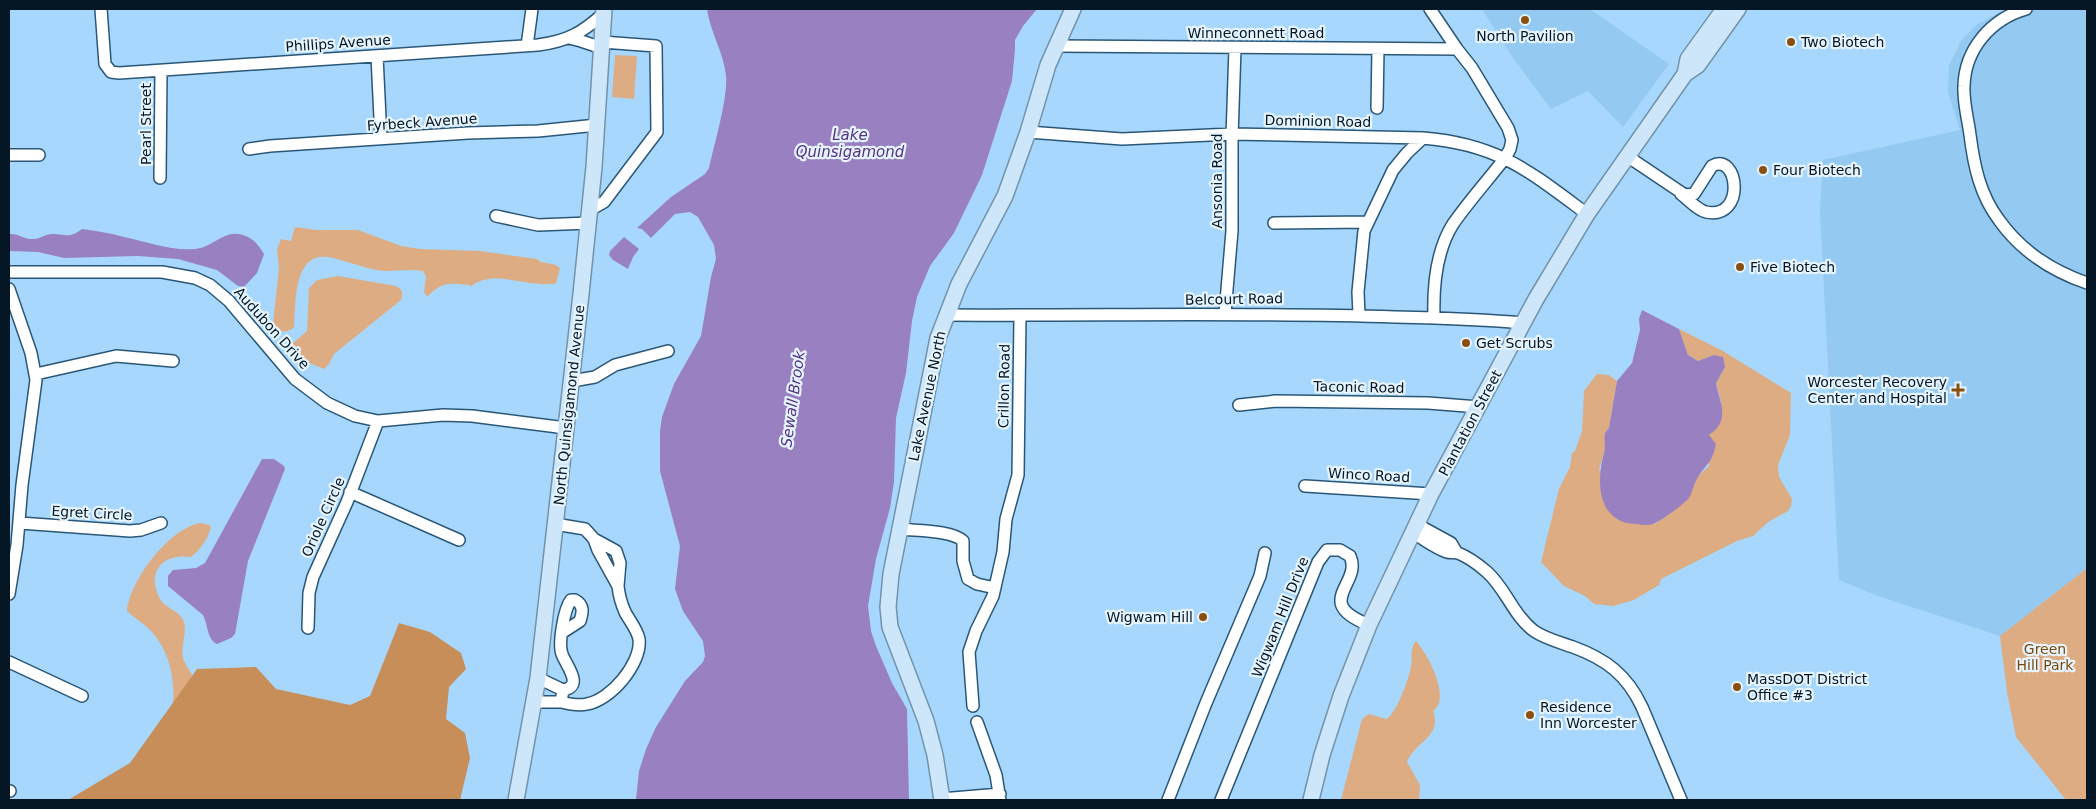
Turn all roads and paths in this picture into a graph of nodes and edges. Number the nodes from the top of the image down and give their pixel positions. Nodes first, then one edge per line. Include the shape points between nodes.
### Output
1 (101, 9) edge
2 (532, 9) edge
3 (1073, 9) edge
4 (1430, 9) edge
5 (1724, 9) edge
6 (1738, 9) edge
7 (2026, 9) edge
8 (604, 11) edge
9 (2009, 11) edge
10 (569, 38) junction
11 (602, 45) junction
12 (527, 46) junction
13 (1055, 46) junction
14 (1235, 48) junction
15 (1378, 49) junction
16 (1456, 49) junction
17 (377, 56) junction
18 (161, 71) junction
19 (1685, 74) junction
20 (1377, 108) dead end
21 (597, 125) junction
22 (1028, 132) junction
23 (1232, 134) junction
24 (1423, 138) junction
25 (382, 139) junction
26 (249, 149) dead end
27 (9, 155) edge
28 (40, 155) dead end
29 (1627, 156) junction
30 (1504, 158) junction
31 (160, 178) dead end
32 (1681, 194) junction
33 (1587, 214) junction
34 (496, 216) dead end
35 (589, 216) junction
36 (1368, 222) junction
37 (1274, 223) dead end
38 (9, 272) edge
39 (2087, 283) edge
40 (9, 289) edge
41 (1225, 314) junction
42 (946, 315) junction
43 (1020, 316) junction
44 (1359, 316) junction
45 (1434, 317) junction
46 (1523, 323) junction
47 (668, 351) dead end
48 (173, 361) dead end
49 (36, 374) junction
50 (572, 381) junction
51 (1239, 405) dead end
52 (1479, 408) junction
53 (378, 421) junction
54 (566, 428) junction
55 (1305, 486) dead end
56 (350, 492) junction
57 (1432, 494) junction
58 (20, 523) junction
59 (161, 523) dead end
60 (555, 524) junction
61 (900, 529) junction
62 (1415, 529) junction
63 (459, 540) dead end
64 (1265, 553) dead end
65 (995, 588) junction
66 (9, 594) edge
67 (1369, 625) junction
68 (308, 628) dead end
69 (563, 632) dead end
70 (9, 662) edge
71 (538, 678) junction
72 (563, 690) junction
73 (82, 696) dead end
74 (534, 702) junction
75 (561, 702) junction
76 (973, 706) dead end
77 (978, 722) dead end
78 (1000, 797) edge
79 (516, 800) edge
80 (941, 800) edge
81 (1168, 800) edge
82 (1221, 800) edge
83 (1311, 800) edge
84 (1681, 800) edge

1 - 18 street, Phillips Avenue via 105,64 109,70 119,73
2 - 12 street
3 - 13 main road, Lake Avenue North
4 - 16 street
5 - 19 main road, Plantation Street via 1688,60
6 - 19 main road, Plantation Street via 1698,65
7 - 9 street
8 - 10 street, Phillips Avenue via 583,32
8 - 11 main road, North Quinsigamond Avenue
9 - 39 street via 1978,42 1964,80 1980,184 1998,220 2023,247 2052,268
10 - 11 street
10 - 12 street, Phillips Avenue
11 - 21 main road, North Quinsigamond Avenue
11 - 35 street via 656,46 657,132 604,202
12 - 17 street, Phillips Avenue
13 - 14 street, Winneconnett Road
13 - 22 main road, Lake Avenue North
14 - 15 street, Winneconnett Road
14 - 23 street, Ansonia Road
15 - 16 street, Winneconnett Road
15 - 20 street
16 - 30 street via 1472,68 1508,128 1512,140
17 - 18 street, Phillips Avenue
17 - 25 street
18 - 31 street, Pearl Street
19 - 29 main road, Plantation Street
21 - 25 street, Fyrbeck Avenue
21 - 35 main road, North Quinsigamond Avenue
22 - 23 street, Dominion Road via 1117,139
22 - 42 main road, Lake Avenue North via 1005,196
23 - 24 street, Dominion Road
23 - 41 street, Ansonia Road via 1232,231
24 - 30 street, Dominion Road via 1468,144
24 - 36 street via 1393,170
25 - 26 street, Fyrbeck Avenue
27 - 28 street
29 - 32 street
29 - 33 main road, Plantation Street
30 - 33 street, Dominion Road via 1527,170
30 - 45 street via 1452,226 1436,275
32 - 32 street via 1694,194 1716,164 1727,166 1733,177 1732,198 1727,208 1719,211 1705,212
33 - 46 main road, Plantation Street
34 - 35 street via 538,225
35 - 50 main road, North Quinsigamond Avenue
36 - 37 street
36 - 44 street via 1362,242
38 - 53 street, Audubon Drive via 162,272 194,278 210,285 229,301 280,363 303,385 336,408
40 - 49 street
41 - 43 street, Belcourt Road
41 - 44 street, Belcourt Road
42 - 43 street, Belcourt Road
42 - 61 main road, Lake Avenue North via 932,359
43 - 65 street, Crillon Road via 1019,456
44 - 45 street, Belcourt Road
45 - 46 street, Belcourt Road
46 - 52 main road, Plantation Street
47 - 50 street
48 - 49 street via 116,356
49 - 58 street
50 - 54 main road, North Quinsigamond Avenue
51 - 52 street, Taconic Road via 1276,401 1428,403
52 - 57 main road, Plantation Street
53 - 54 street, Audubon Drive via 457,415
53 - 56 street, Oriole Circle
54 - 60 main road, North Quinsigamond Avenue
55 - 57 street, Winco Road
56 - 63 street
56 - 68 street, Oriole Circle via 310,585
57 - 62 main road, Plantation Street
58 - 59 street, Egret Circle via 130,531
58 - 66 street
60 - 71 main road, North Quinsigamond Avenue
60 - 75 street via 585,529 618,555 618,586 622,604 639,642 635,660 620,682 597,701 580,705
61 - 65 street via 961,538 968,579
61 - 80 main road, Lake Avenue North via 889,591 889,617 893,636 926,720 935,754
62 - 67 main road, Plantation Street
62 - 84 street via 1447,552 1457,553 1488,573 1516,613 1534,630 1594,656 1626,680 1639,700
64 - 81 street via 1260,576
65 - 76 street, Crillon Road via 969,652
67 - 82 street, Wigwam Hill Drive via 1352,618 1342,604 1352,558 1344,551 1327,550 1318,562
67 - 83 main road, Plantation Street via 1334,715
69 - 72 street via 562,654 573,677 571,686
70 - 73 street
71 - 72 street
71 - 74 main road, North Quinsigamond Avenue
72 - 75 street
74 - 75 street
74 - 79 main road, North Quinsigamond Avenue
77 - 78 street
78 - 80 street

